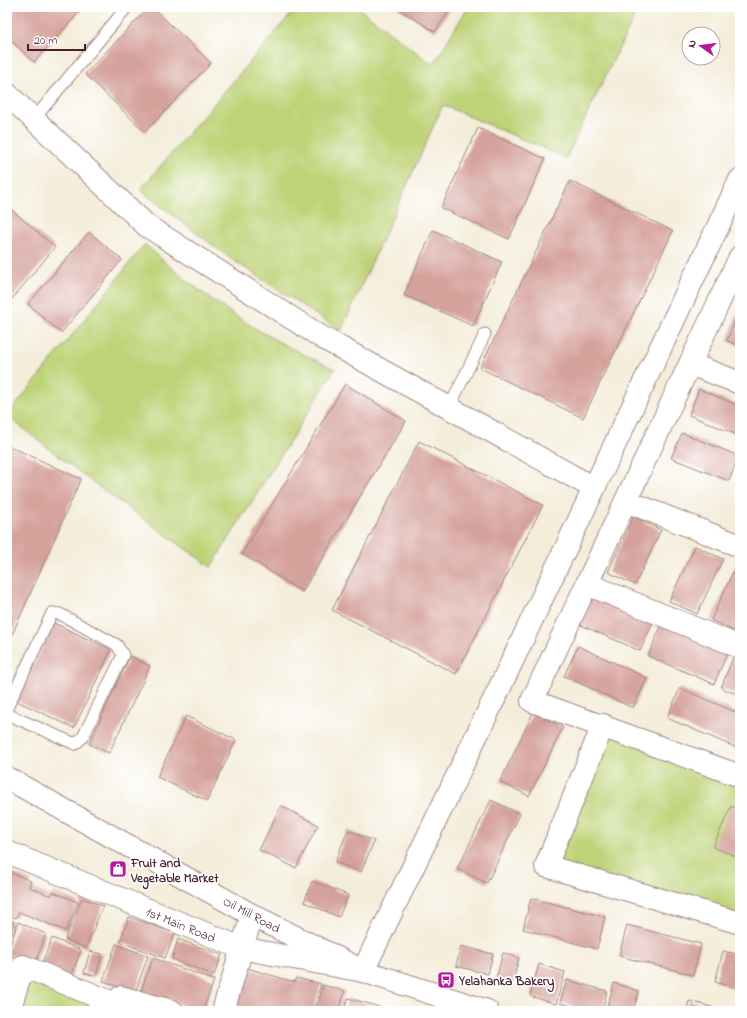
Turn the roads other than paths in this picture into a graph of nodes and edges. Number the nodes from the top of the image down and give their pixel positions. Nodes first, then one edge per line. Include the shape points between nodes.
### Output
1 (127, 7) edge
2 (7, 94) edge
3 (34, 119) junction
4 (740, 180) edge
5 (740, 257) edge
6 (485, 334) dead end
7 (690, 364) junction
8 (740, 383) edge
9 (449, 408) junction
10 (594, 488) junction
11 (626, 501) junction
12 (740, 546) edge
13 (587, 584) junction
14 (740, 647) edge
15 (7, 708) edge
16 (7, 714) edge
17 (603, 725) junction
18 (740, 776) edge
19 (7, 778) edge
20 (7, 852) edge
21 (252, 915) junction
22 (740, 923) edge
23 (241, 948) junction
24 (363, 971) junction
25 (117, 1008) edge
26 (9, 1011) edge
27 (172, 1011) edge
28 (223, 1011) edge
29 (487, 1011) edge

1 - 3 lane
2 - 3 street
3 - 9 street via 147,226 323,338
4 - 10 street
5 - 7 street
6 - 9 lane
7 - 8 street
7 - 11 street
9 - 10 street
10 - 24 street
11 - 12 street
11 - 13 street
13 - 14 street
13 - 17 street via 532,700
15 - 16 lane via 52,613 60,614 117,645 123,655 83,737 75,744
17 - 18 street
17 - 22 street via 546,866
19 - 21 street, Oil Mill Road
20 - 23 street, 1st Main Road
21 - 23 street
21 - 24 street, Oil Mill Road
23 - 24 street, 1st Main Road
23 - 28 street
24 - 29 street, Oil Mill Road
25 - 26 street via 23,966
25 - 27 street via 121,997

